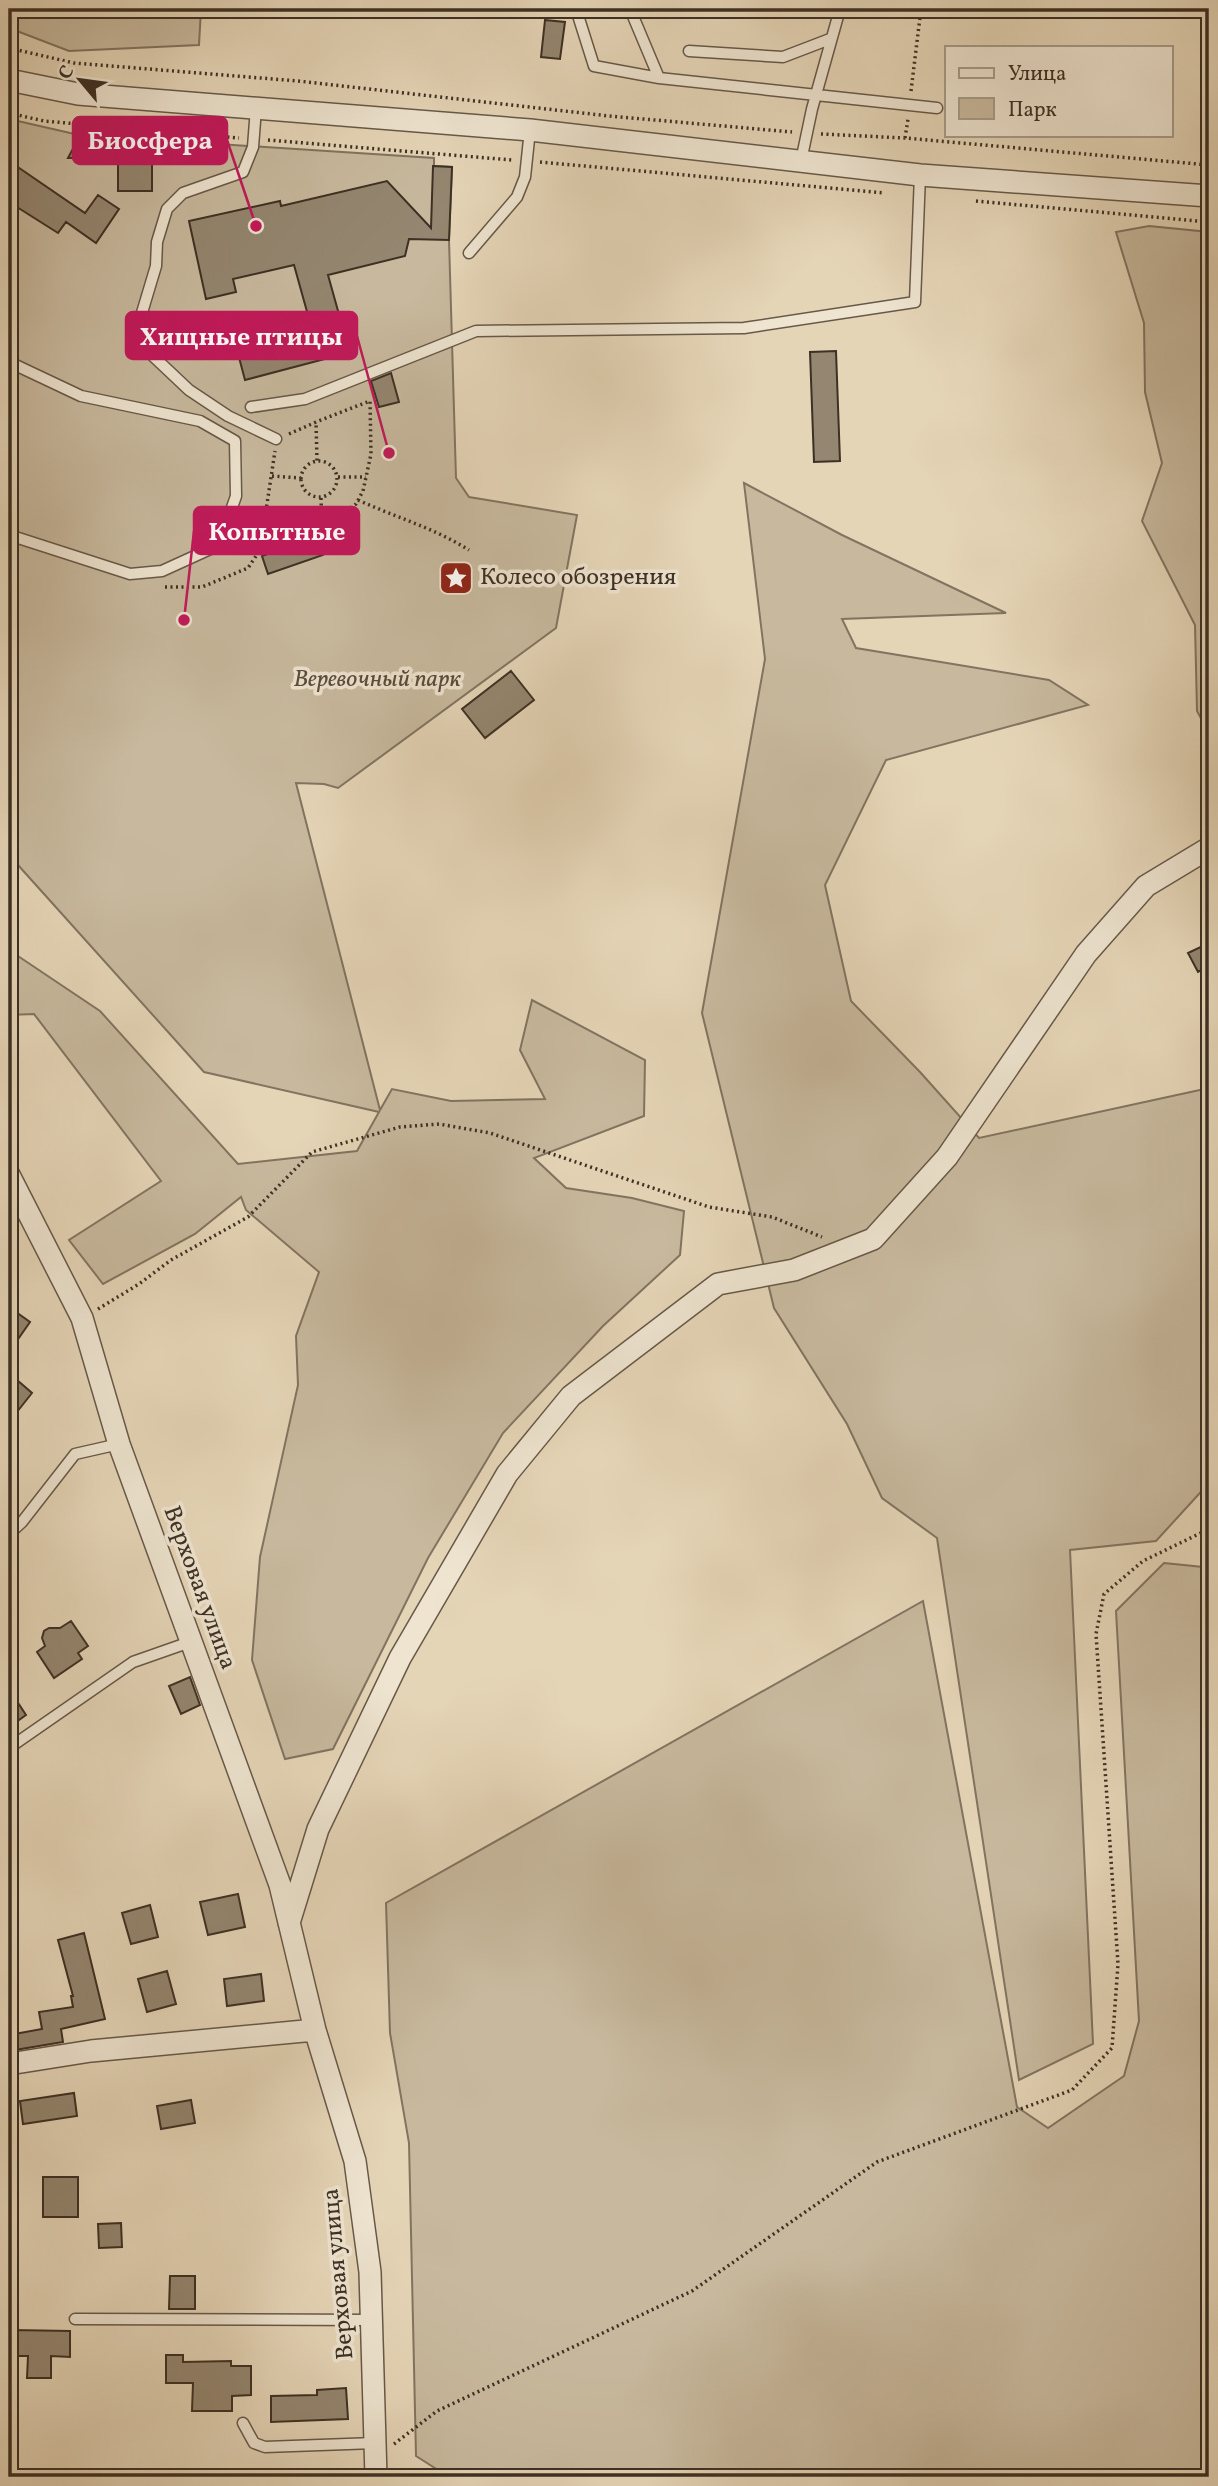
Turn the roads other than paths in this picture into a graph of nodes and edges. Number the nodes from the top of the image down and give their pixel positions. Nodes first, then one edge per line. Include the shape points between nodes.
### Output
1 (576, 9) edge
2 (630, 9) edge
3 (839, 9) edge
4 (830, 39) junction
5 (689, 51) dead end
6 (659, 78) junction
7 (9, 80) edge
8 (815, 96) junction
9 (256, 108) junction
10 (937, 108) dead end
11 (530, 130) junction
12 (801, 161) junction
13 (919, 185) junction
14 (1209, 196) edge
15 (469, 253) dead end
16 (9, 362) edge
17 (251, 407) dead end
18 (276, 439) road end
19 (9, 535) edge
20 (1209, 848) edge
21 (9, 1175) edge
22 (119, 1444) junction
23 (9, 1534) edge
24 (190, 1642) junction
25 (9, 1748) edge
26 (289, 1923) junction
27 (315, 2030) junction
28 (9, 2064) edge
29 (75, 2319) dead end
30 (371, 2320) junction
31 (243, 2423) dead end
32 (376, 2460) edge

1 - 6 lane via 594,65
2 - 6 lane
3 - 4 lane
4 - 5 lane via 783,57
4 - 8 lane
6 - 8 lane
7 - 9 street via 78,93
8 - 10 lane
8 - 12 lane
9 - 11 street
9 - 18 lane via 254,139 243,172 183,193 167,209 141,316 153,356 189,390 228,416
11 - 12 street
11 - 15 lane via 525,177 517,197
12 - 13 street
13 - 14 street
13 - 17 lane via 915,302 744,327 476,331 305,399
16 - 19 lane via 81,397 200,421 235,441 236,496 219,545 162,571 130,573
20 - 26 street via 1146,886 1086,954 947,1157 873,1238 794,1270 718,1284 571,1396 507,1474 400,1658 318,1829
21 - 22 street, Верховая улица via 82,1318
22 - 23 lane via 75,1454
22 - 24 street, Верховая улица
24 - 25 lane via 133,1662
24 - 26 street, Верховая улица via 248,1793
26 - 27 street, Верховая улица
27 - 28 street via 92,2051
27 - 30 street, Верховая улица via 355,2161 370,2272
29 - 30 lane
30 - 32 street, Верховая улица
31 - 32 lane via 254,2443 265,2447

